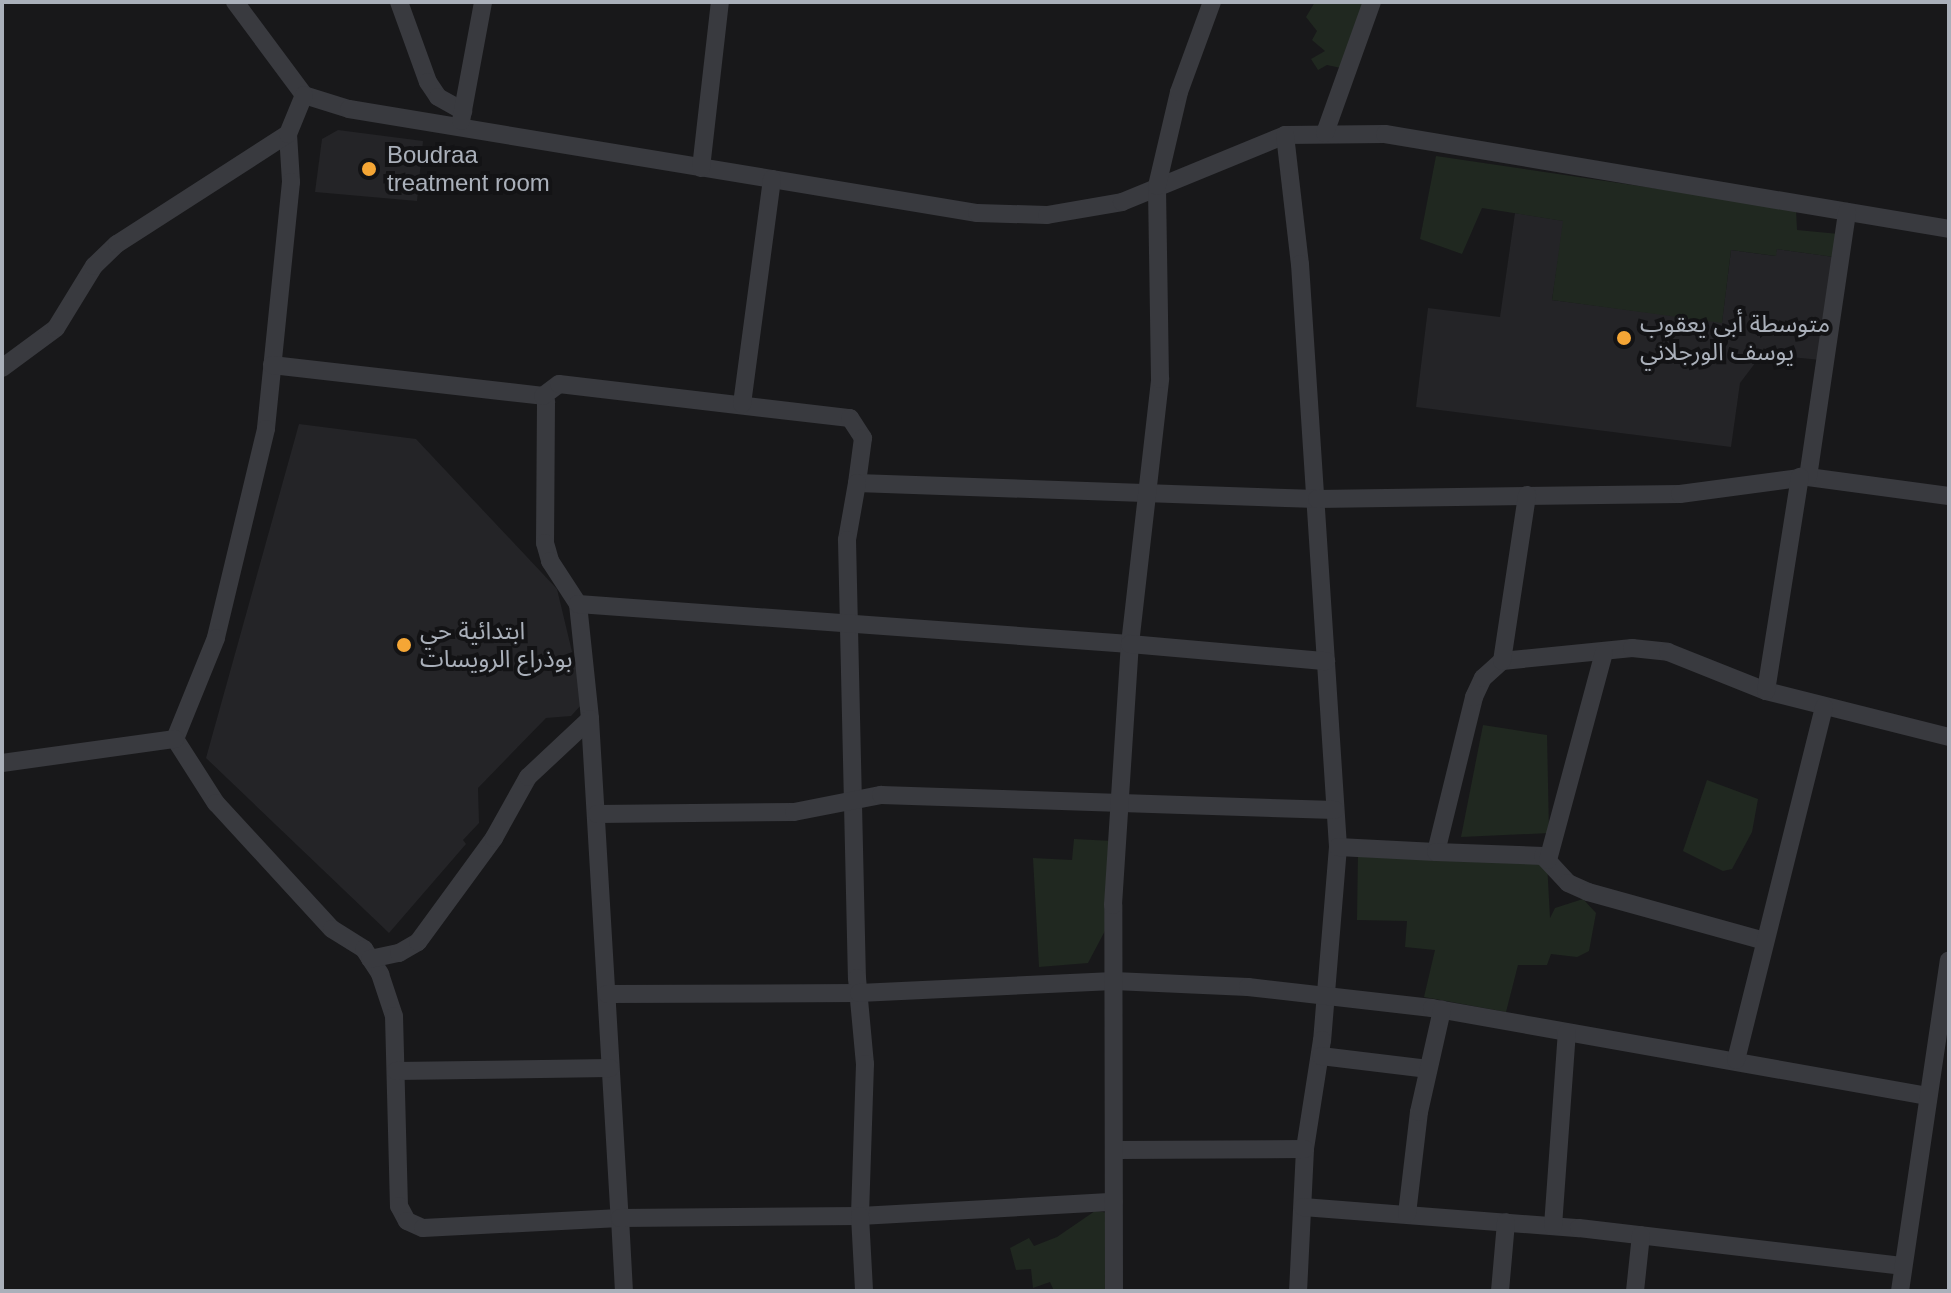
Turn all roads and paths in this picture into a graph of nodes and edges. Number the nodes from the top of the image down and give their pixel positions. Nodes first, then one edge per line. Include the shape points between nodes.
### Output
1 (235, 2) edge
2 (399, 2) edge
3 (483, 2) edge
4 (720, 2) edge
5 (1212, 2) edge
6 (1372, 2) edge
7 (304, 95) junction
8 (461, 120) junction
9 (1325, 133) junction
10 (288, 134) junction
11 (1285, 135) junction
12 (701, 168) junction
13 (772, 179) junction
14 (1157, 186) junction
15 (1847, 212) junction
16 (1949, 229) edge
17 (272, 365) junction
18 (2, 368) edge
19 (543, 396) junction
20 (742, 404) junction
21 (1804, 477) junction
22 (857, 483) junction
23 (1527, 495) junction
24 (1147, 496) junction
25 (1949, 496) edge
26 (1317, 499) junction
27 (578, 604) junction
28 (847, 624) junction
29 (1130, 644) junction
30 (1604, 652) junction
31 (1326, 661) junction
32 (1502, 661) junction
33 (1766, 691) junction
34 (1824, 707) junction
35 (590, 719) junction
36 (1949, 737) edge
37 (175, 739) junction
38 (2, 763) edge
39 (1118, 801) junction
40 (851, 804) junction
41 (1335, 810) junction
42 (597, 814) junction
43 (1338, 847) junction
44 (1436, 852) junction
45 (1548, 860) junction
46 (1765, 941) junction
47 (370, 959) junction
48 (1949, 961) edge
49 (1114, 981) junction
50 (859, 993) junction
51 (607, 994) junction
52 (1327, 995) junction
53 (1442, 1010) junction
54 (1567, 1033) junction
55 (1321, 1056) junction
56 (1736, 1060) junction
57 (610, 1068) junction
58 (1428, 1069) junction
59 (396, 1071) junction
60 (1928, 1096) junction
61 (1305, 1149) junction
62 (1117, 1150) junction
63 (1114, 1202) junction
64 (1303, 1207) junction
65 (1407, 1214) junction
66 (860, 1216) junction
67 (620, 1218) junction
68 (1506, 1222) junction
69 (1553, 1226) junction
70 (1641, 1235) junction
71 (1902, 1266) junction
72 (624, 1291) edge
73 (864, 1291) edge
74 (1114, 1291) edge
75 (1298, 1291) edge
76 (1500, 1291) edge
77 (1635, 1291) edge
78 (1900, 1291) edge

1 - 7 street
2 - 8 street via 428,82
3 - 8 street
4 - 12 street
5 - 14 street via 1179,92
6 - 9 street
7 - 8 street via 396,120
7 - 10 street
8 - 12 street
9 - 11 street
9 - 15 street via 1385,134 1479,146
10 - 17 street via 291,182
10 - 18 street via 117,244 94,266 56,328
11 - 14 street
11 - 26 street
12 - 13 street
13 - 14 street via 977,213 1031,215 1122,202
13 - 20 street
14 - 24 street via 1160,379
15 - 16 street
15 - 21 street
17 - 19 street
17 - 37 street via 266,429 216,638
19 - 20 street via 559,384
19 - 27 street via 548,419 545,543 550,561
20 - 22 street via 850,418 863,438
21 - 23 street via 1706,493
21 - 25 street
21 - 33 street
22 - 24 street
22 - 28 street via 848,513
23 - 26 street
23 - 32 street
24 - 26 street
24 - 29 street
26 - 31 street
27 - 28 street
27 - 35 street
28 - 29 street
28 - 40 street
29 - 31 street
29 - 39 street
30 - 32 street
30 - 33 street via 1632,648 1686,656
30 - 45 street
31 - 41 street
32 - 44 street via 1483,678 1474,697
33 - 34 street
34 - 36 street
34 - 46 street
35 - 42 street
35 - 47 street via 528,777 494,838 427,933 399,953
37 - 38 street
37 - 47 street via 216,803 332,929
39 - 40 street via 881,795
39 - 41 street
39 - 49 street
40 - 42 street via 794,812
40 - 50 street
41 - 43 street
42 - 51 street
43 - 44 street
43 - 52 street
44 - 45 street
45 - 46 street via 1568,883 1588,892
46 - 56 street
47 - 59 street via 394,1016
48 - 60 street
49 - 50 street
49 - 52 street
49 - 62 street
50 - 51 street
50 - 66 street via 865,1064
51 - 57 street
52 - 53 street
52 - 55 street
53 - 54 street
53 - 58 street
54 - 56 street
54 - 69 street
55 - 58 street
55 - 61 street
56 - 60 street
57 - 59 street
57 - 67 street
58 - 65 street
59 - 67 street via 399,1206 407,1221 423,1228
60 - 71 street
61 - 62 street
61 - 64 street
62 - 63 street
63 - 66 street
63 - 74 street
64 - 65 street
64 - 75 street
65 - 68 street
66 - 67 street
66 - 73 street
67 - 72 street
68 - 69 street
68 - 76 street
69 - 70 street
70 - 71 street
70 - 77 street
71 - 78 street

